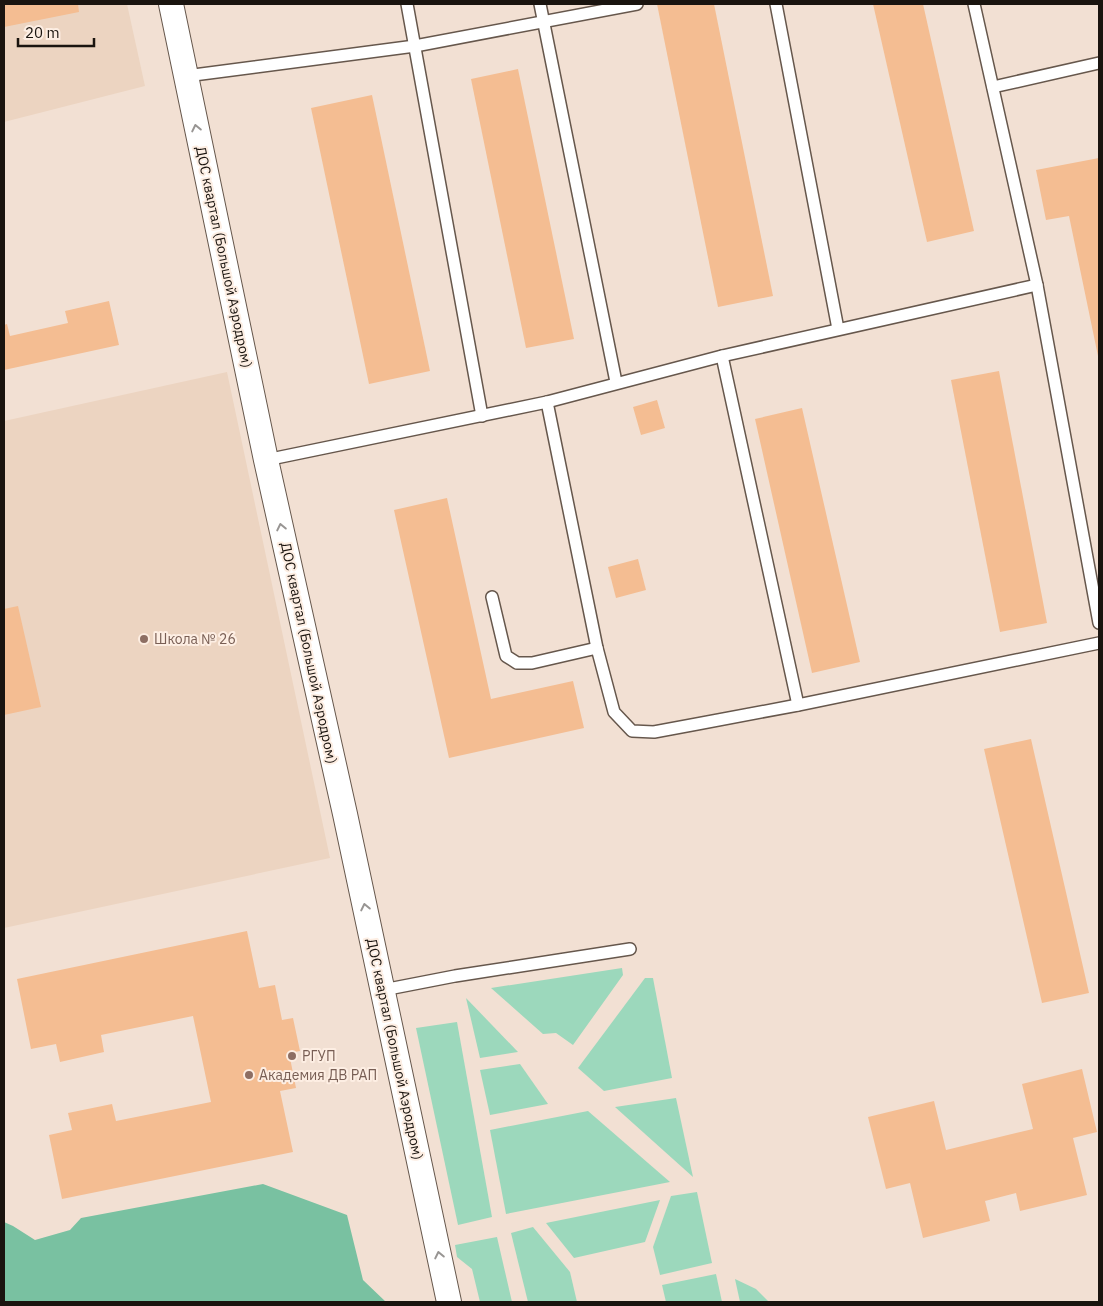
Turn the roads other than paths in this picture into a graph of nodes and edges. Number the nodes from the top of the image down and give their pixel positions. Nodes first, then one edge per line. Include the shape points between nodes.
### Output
1 (171, 4) edge
2 (407, 4) edge
3 (540, 4) edge
4 (638, 4) edge
5 (776, 4) edge
6 (974, 4) edge
7 (544, 22) junction
8 (415, 46) junction
9 (1099, 63) edge
10 (186, 76) junction
11 (993, 87) junction
12 (1037, 284) junction
13 (838, 330) junction
14 (722, 356) junction
15 (616, 382) junction
16 (547, 402) junction
17 (482, 416) junction
18 (266, 460) junction
19 (492, 597) dead end
20 (1099, 623) edge
21 (1099, 643) edge
22 (597, 648) junction
23 (798, 705) junction
24 (630, 949) dead end
25 (383, 990) junction
26 (449, 1302) edge

1 - 10 street, ДОС квартал (Большой Аэродром)
2 - 8 lane
3 - 7 lane
4 - 7 lane
5 - 13 lane
6 - 11 lane
7 - 8 lane
7 - 15 lane
8 - 10 lane
8 - 17 lane
9 - 11 lane
18 -> 10 street, ДОС квартал (Большой Аэродром)
11 - 12 lane
12 - 13 lane
12 - 20 lane
13 - 14 lane
14 - 15 lane
14 - 23 lane
15 - 16 lane
16 - 17 lane
16 - 22 lane
17 - 18 lane
25 -> 18 street, ДОС квартал (Большой Аэродром)
19 - 22 lane via 506,656 517,663 532,663
21 - 23 lane
22 - 23 lane via 614,712 632,731 654,732
24 - 25 lane
26 -> 25 street, ДОС квартал (Большой Аэродром)

